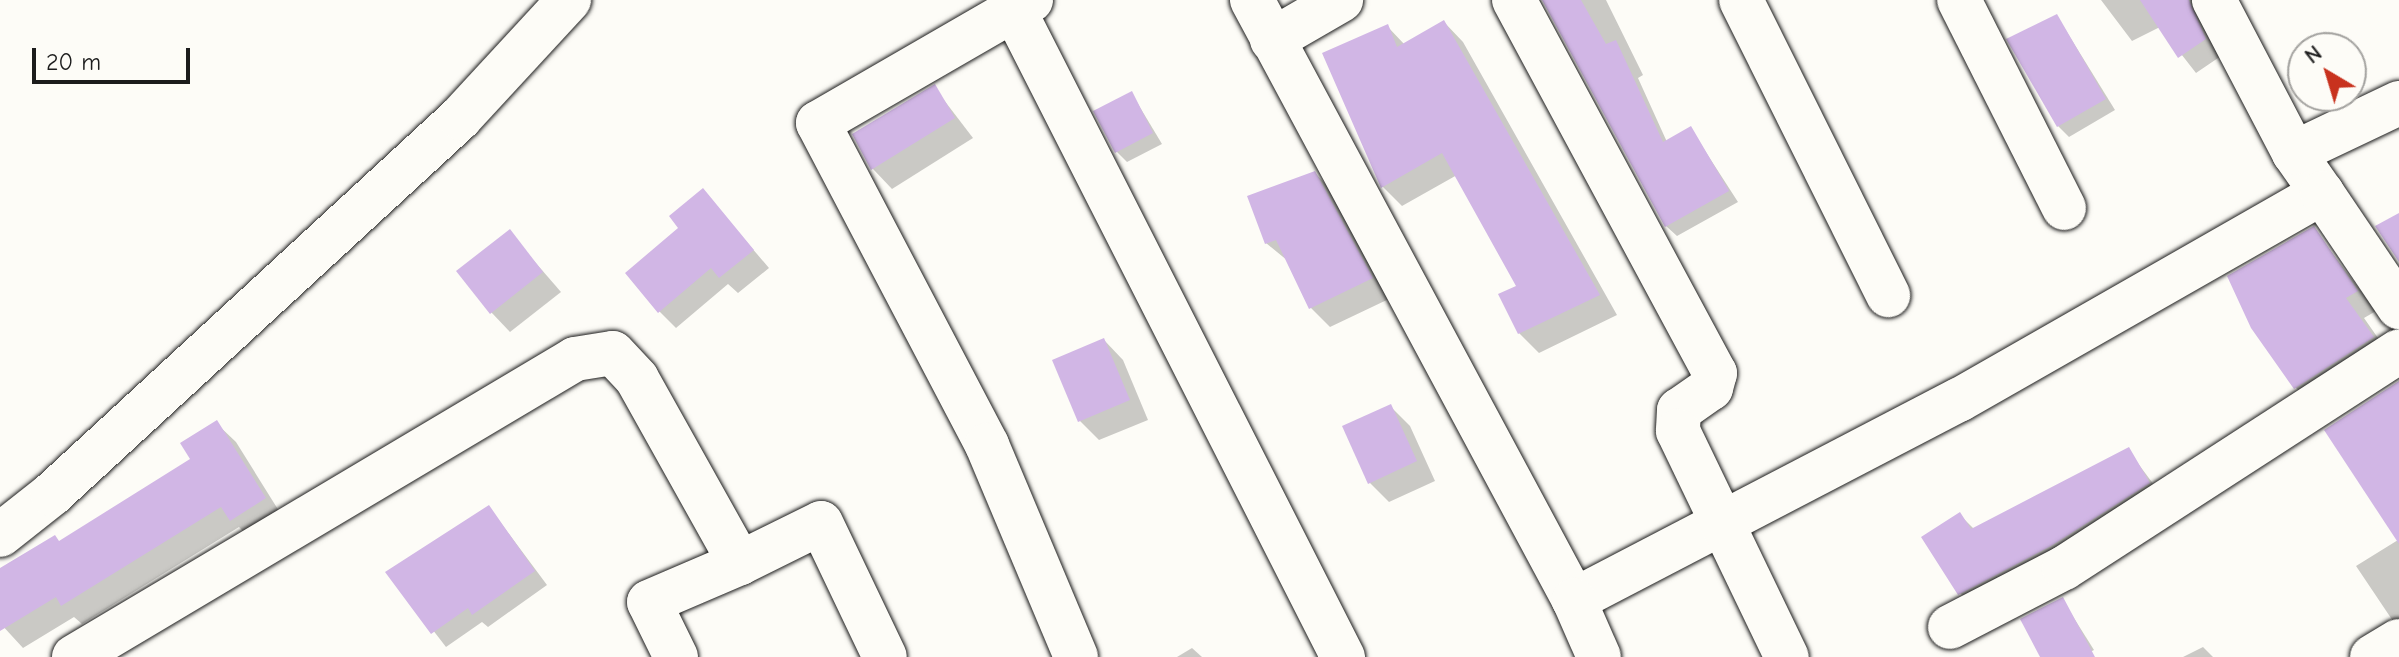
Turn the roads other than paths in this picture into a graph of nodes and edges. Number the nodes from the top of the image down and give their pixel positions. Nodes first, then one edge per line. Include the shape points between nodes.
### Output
1 (569, 0) edge
2 (1252, 0) edge
3 (1341, 0) edge
4 (1514, 0) edge
5 (1741, 0) edge
6 (1959, 0) edge
7 (2214, 0) edge
8 (1023, 5) edge
9 (1272, 40) junction
10 (2399, 103) edge
11 (2294, 153) junction
12 (2322, 193) junction
13 (2064, 208) dead end
14 (1888, 295) dead end
15 (2399, 307) edge
16 (2399, 351) edge
17 (1722, 523) junction
18 (0, 535) edge
19 (740, 563) junction
20 (1574, 600) junction
21 (1950, 627) dead end
22 (2399, 641) edge
23 (74, 657) edge
24 (676, 657) edge
25 (885, 657) edge
26 (1076, 657) edge
27 (1343, 657) edge
28 (1599, 657) edge
29 (1787, 657) edge
30 (2372, 657) edge

1 - 18 street via 460,118 52,494
2 - 9 street
3 - 9 street
4 - 17 street via 1715,373 1711,388 1679,410 1676,419
5 - 14 street
6 - 13 street
7 - 11 street
8 - 26 street via 818,123 987,445
8 - 27 street
9 - 20 street
10 - 11 street
11 - 12 street
12 - 15 street
12 - 17 street via 2025,364
16 - 21 street via 2064,568
17 - 20 street
17 - 29 street
19 - 23 street via 637,379 613,353 575,359
19 - 24 street via 649,602
19 - 25 street via 821,523
20 - 28 street
22 - 30 street

